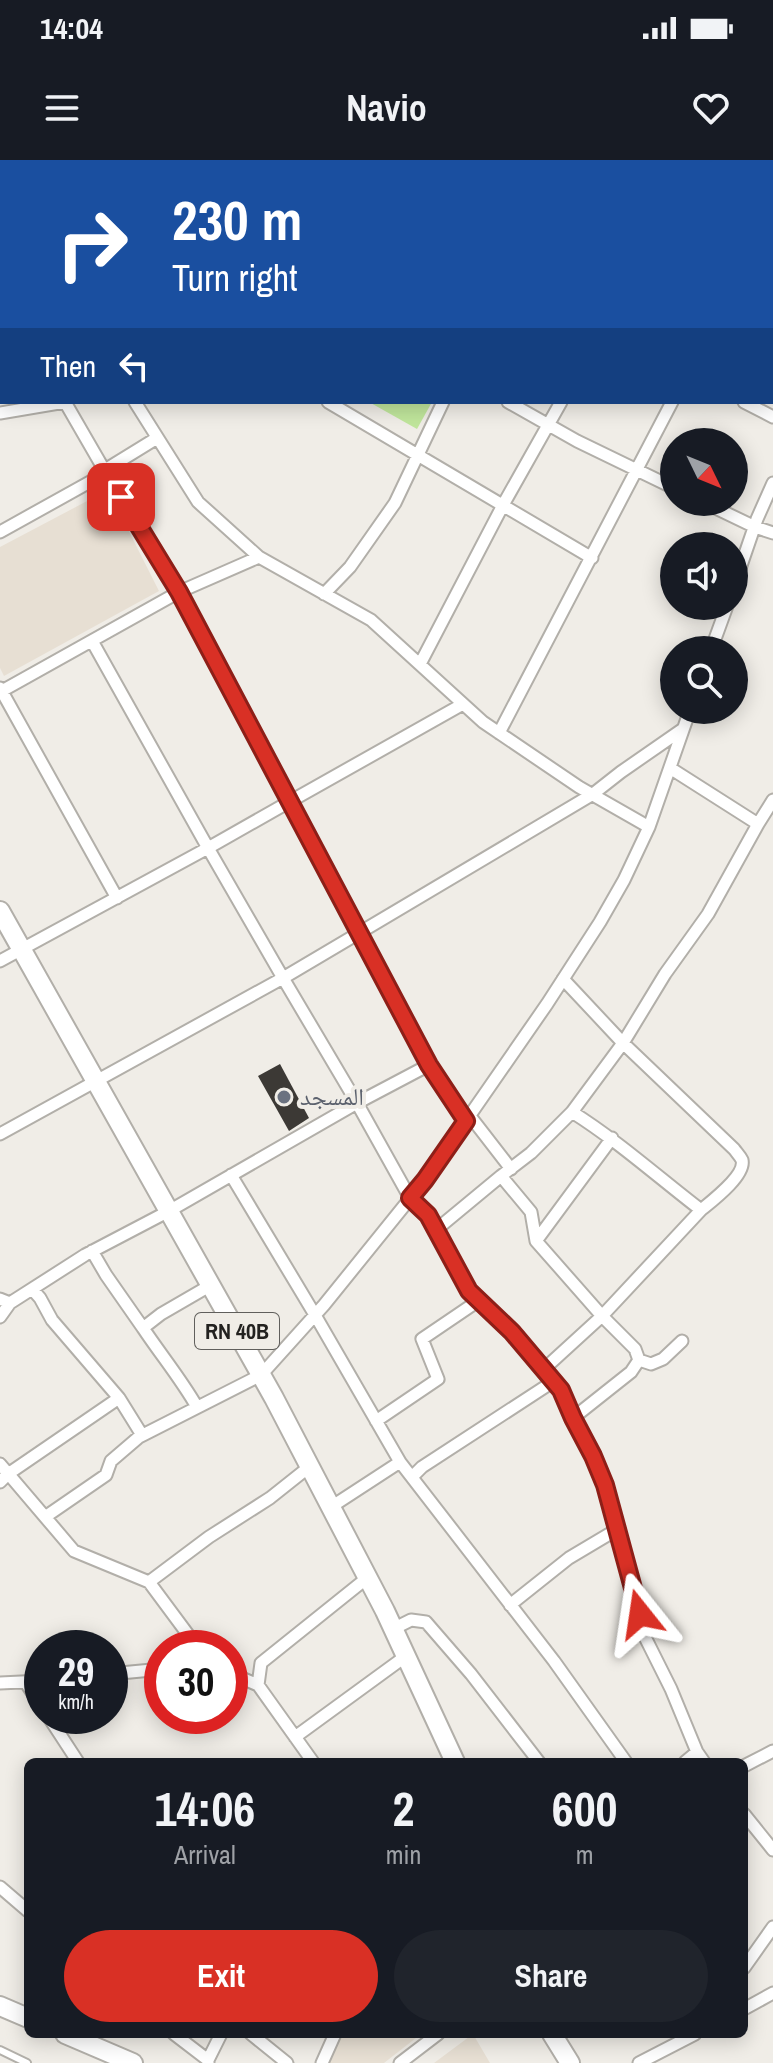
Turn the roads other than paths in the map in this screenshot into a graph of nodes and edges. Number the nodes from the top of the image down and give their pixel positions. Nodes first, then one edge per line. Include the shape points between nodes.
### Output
1 (53, 404) edge
2 (66, 404) edge
3 (136, 404) edge
4 (331, 404) edge
5 (442, 404) edge
6 (511, 404) edge
7 (560, 404) edge
8 (671, 404) edge
9 (748, 404) edge
10 (0, 413) edge
11 (773, 417) edge
12 (548, 425) junction
13 (157, 438) junction
14 (418, 455) junction
15 (636, 470) junction
16 (105, 472) junction
17 (660, 481) edge
18 (773, 483) edge
19 (503, 505) junction
20 (732, 516) edge
21 (755, 527) junction
22 (0, 532) edge
23 (773, 533) edge
24 (748, 547) edge
25 (259, 557) junction
26 (592, 558) junction
27 (179, 592) junction
28 (324, 594) junction
29 (92, 641) junction
30 (420, 664) junction
31 (1, 690) edge
32 (463, 704) junction
33 (685, 724) edge
34 (684, 728) junction
35 (499, 733) junction
36 (670, 768) junction
37 (593, 794) junction
38 (773, 800) edge
39 (289, 802) junction
40 (758, 824) junction
41 (649, 827) junction
42 (208, 848) junction
43 (117, 898) junction
44 (0, 911) edge
45 (359, 933) junction
46 (22, 949) junction
47 (0, 961) edge
48 (283, 978) junction
49 (563, 979) junction
50 (623, 1043) junction
51 (429, 1065) junction
52 (96, 1080) junction
53 (357, 1103) junction
54 (572, 1112) junction
55 (468, 1118) junction
56 (0, 1134) edge
57 (612, 1138) junction
58 (506, 1172) junction
59 (231, 1175) junction
60 (410, 1198) junction
61 (701, 1210) junction
62 (169, 1211) junction
63 (437, 1229) junction
64 (536, 1241) junction
65 (92, 1251) junction
66 (211, 1285) junction
67 (32, 1289) junction
68 (5, 1301) edge
69 (478, 1301) junction
70 (315, 1315) junction
71 (602, 1316) junction
72 (0, 1317) edge
73 (143, 1328) junction
74 (682, 1341) dead end
75 (639, 1360) junction
76 (544, 1369) junction
77 (261, 1375) junction
78 (554, 1381) junction
79 (119, 1398) junction
80 (197, 1407) junction
81 (573, 1418) junction
82 (376, 1421) junction
83 (142, 1435) junction
84 (400, 1462) junction
85 (309, 1467) junction
86 (3, 1474) edge
87 (412, 1477) junction
88 (331, 1507) junction
89 (45, 1517) junction
90 (616, 1530) junction
91 (367, 1578) junction
92 (149, 1582) junction
93 (510, 1605) junction
94 (393, 1629) junction
95 (185, 1630) edge
96 (406, 1656) junction
97 (248, 1681) edge
98 (0, 1683) edge
99 (24, 1683) edge
100 (258, 1685) junction
101 (60, 1734) edge
102 (295, 1737) junction
103 (770, 1756) edge
104 (700, 1757) edge
105 (75, 1758) edge
106 (310, 1758) edge
107 (453, 1758) edge
108 (536, 1758) edge
109 (623, 1758) edge
110 (748, 1764) edge
111 (748, 1819) edge
112 (773, 1850) edge
113 (0, 1887) edge
114 (24, 1908) edge
115 (773, 1927) edge
116 (748, 1962) edge
117 (773, 1993) edge
118 (748, 2004) edge
119 (0, 2006) edge
120 (24, 2016) edge
121 (74, 2038) edge
122 (179, 2038) edge
123 (219, 2038) edge
124 (256, 2038) edge
125 (333, 2038) edge
126 (433, 2038) edge
127 (554, 2038) edge
128 (687, 2038) edge
129 (0, 2050) edge
130 (208, 2062) edge
131 (27, 2063) edge
132 (133, 2063) edge
133 (287, 2063) edge
134 (322, 2063) edge
135 (400, 2063) edge
136 (570, 2063) edge
137 (639, 2063) edge

1 - 10 street
2 - 16 street
3 - 13 street
4 - 14 street
5 - 14 street
6 - 12 street
7 - 12 street
8 - 15 street
9 - 11 street
12 - 15 street
12 - 19 street
13 - 16 street
13 - 25 street via 198,502
14 - 19 street
14 - 28 street via 395,503
15 - 17 street
15 - 26 street
16 - 22 street
16 - 27 street
18 - 21 street
19 - 26 street
19 - 30 street
20 - 21 street
21 - 23 street
21 - 24 street
25 - 27 street
25 - 28 street
26 - 35 street
27 - 29 street
27 - 39 street
28 - 30 street via 371,620
29 - 31 street
29 - 42 street
30 - 32 street
31 - 43 street
32 - 35 street
32 - 39 street
33 - 34 street
34 - 36 street
34 - 37 street
35 - 37 street
36 - 40 street
36 - 41 street
37 - 41 street
37 - 45 street
38 - 40 street
39 - 42 street
39 - 45 street
40 - 50 street via 708,914
41 - 49 street via 624,880
42 - 43 street
42 - 48 street
43 - 46 street
44 - 46 main road, RN 40B
45 - 48 street
45 - 51 street
46 - 47 street
46 - 52 main road, RN 40B
48 - 52 street
48 - 53 street
49 - 50 street
49 - 55 street
50 - 54 street
50 - 61 street via 742,1160 731,1184
51 - 53 street
51 - 55 street
52 - 56 street
52 - 62 main road, RN 40B
53 - 59 street
53 - 60 street
54 - 57 street
54 - 58 street
55 - 58 street
55 - 60 street
57 - 61 street
57 - 64 street
58 - 63 street
58 - 64 street via 531,1212
59 - 62 street
59 - 70 street
60 - 63 street
60 - 70 street
61 - 71 street
62 - 65 street
62 - 66 main road, RN 40B
63 - 69 street
64 - 71 street
65 - 67 street
65 - 73 street
66 - 73 street
66 - 77 main road, RN 40B
67 - 68 street
67 - 79 street
68 - 72 street
69 - 76 street
69 - 82 street via 422,1339 438,1379
70 - 77 street
70 - 82 street
71 - 75 street via 635,1349
71 - 76 street
73 - 80 street
74 - 75 street via 663,1359 651,1364
75 - 81 street
76 - 78 street
77 - 80 street
77 - 85 main road, RN 40B
78 - 81 street
78 - 87 street
79 - 83 street
79 - 86 street
80 - 83 street
81 - 90 street via 605,1485
82 - 84 street
83 - 89 street via 111,1461 106,1475
84 - 87 street
84 - 88 street
85 - 88 main road, RN 40B
85 - 92 street
86 - 89 street
87 - 93 street
88 - 91 main road, RN 40B
89 - 92 street via 74,1551
90 - 93 street via 569,1558
90 - 104 street via 646,1639
91 - 94 main road, RN 40B
91 - 100 street via 261,1663
92 - 95 street
93 - 109 street
94 - 96 main road, RN 40B
94 - 108 street via 411,1620 426,1622
96 - 102 street
96 - 107 main road, RN 40B
97 - 100 street
98 - 99 street
100 - 102 street
101 - 105 street
102 - 106 street
103 - 110 street
111 - 112 street
113 - 114 street
115 - 116 street
117 - 118 street
119 - 120 main road
121 - 132 main road
122 - 130 street
123 - 130 street
124 - 133 street
125 - 134 street
126 - 135 street
127 - 136 main road
128 - 137 street
129 - 131 lane

